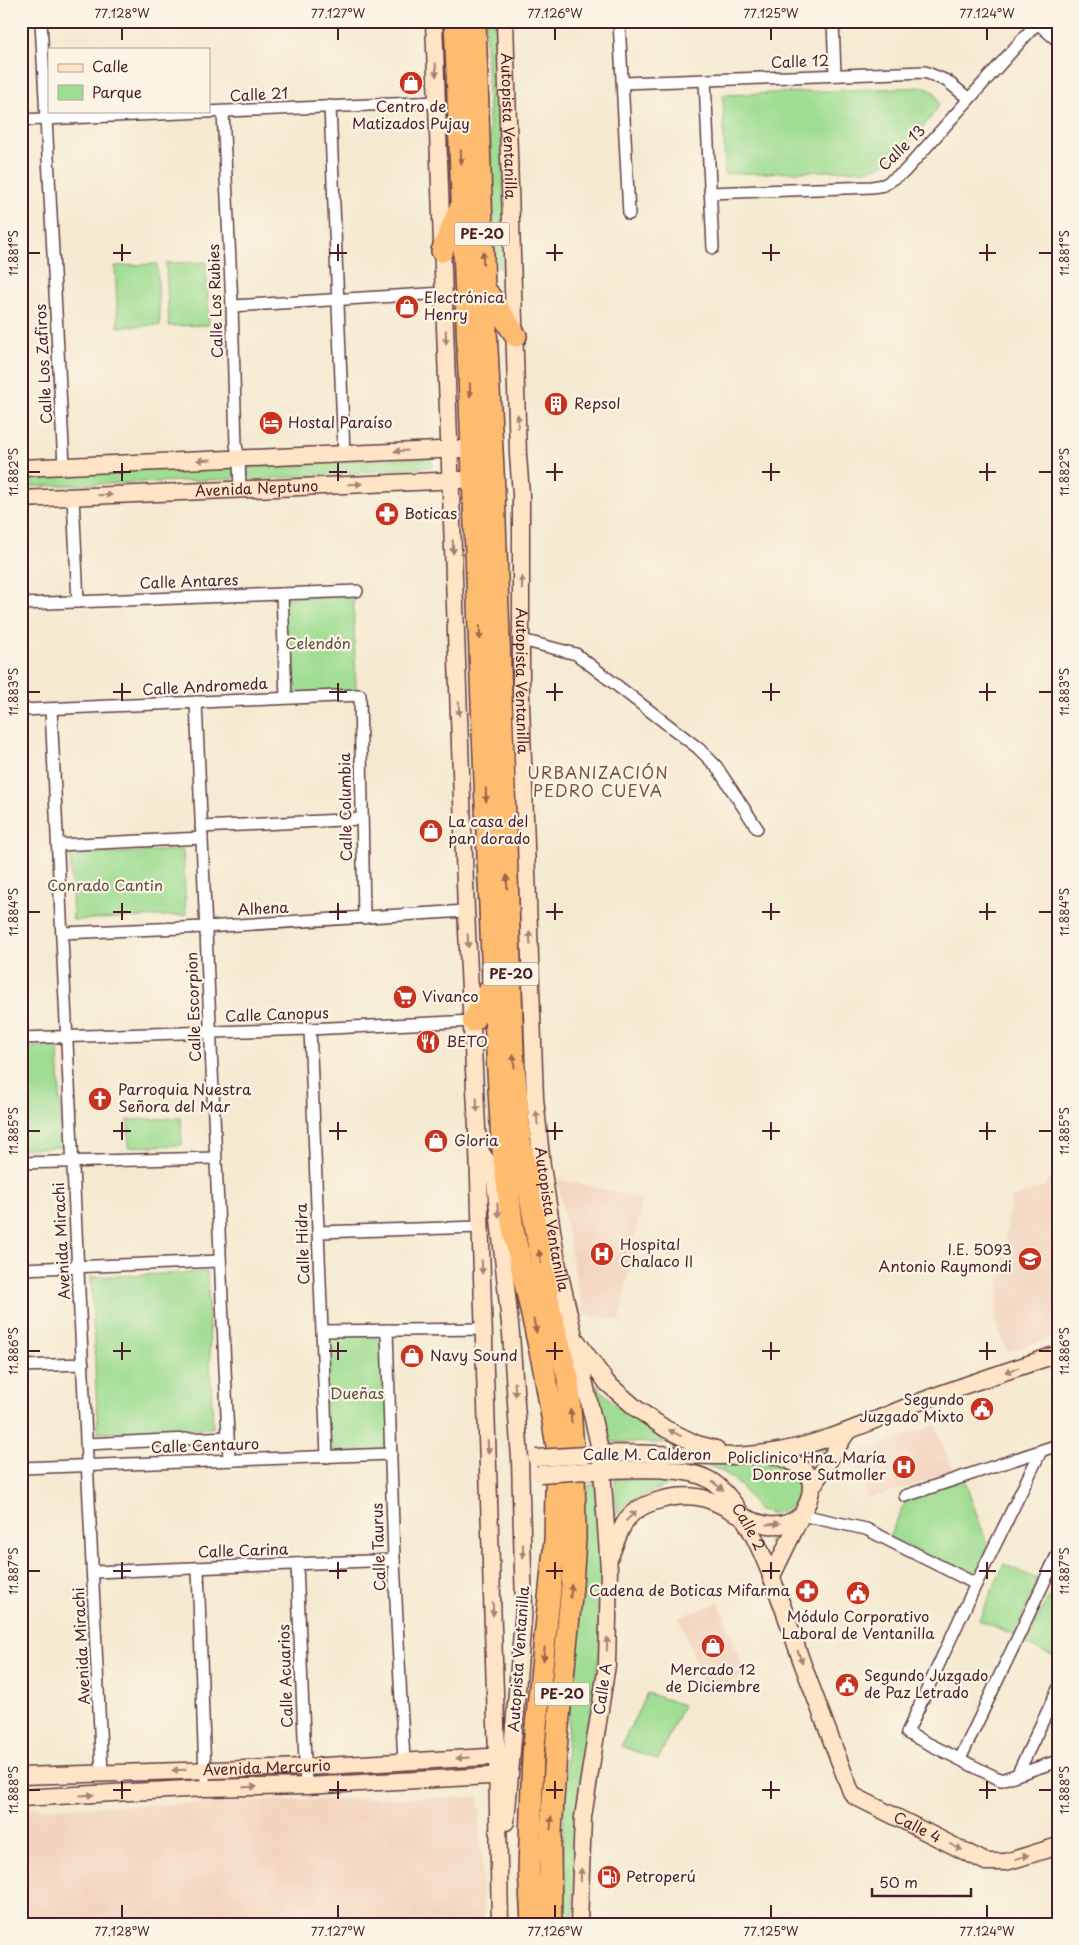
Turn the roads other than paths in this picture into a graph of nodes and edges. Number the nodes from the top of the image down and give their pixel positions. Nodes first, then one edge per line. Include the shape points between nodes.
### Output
1 (41, 21) edge
2 (434, 21) edge
3 (455, 21) edge
4 (475, 21) edge
5 (505, 21) edge
6 (619, 21) edge
7 (834, 21) edge
8 (1036, 22) edge
9 (1058, 41) edge
10 (835, 75) junction
11 (705, 81) junction
12 (623, 83) junction
13 (969, 99) junction
14 (438, 102) junction
15 (330, 106) junction
16 (223, 112) junction
17 (47, 119) junction
18 (21, 120) edge
19 (710, 193) junction
20 (462, 201) junction
21 (629, 214) dead end
22 (713, 248) dead end
23 (442, 251) junction
24 (484, 288) junction
25 (444, 293) junction
26 (339, 298) junction
27 (232, 306) junction
28 (516, 336) junction
29 (482, 447) junction
30 (450, 449) junction
31 (344, 454) junction
32 (239, 458) junction
33 (64, 466) junction
34 (21, 468) edge
35 (484, 479) junction
36 (451, 480) junction
37 (240, 490) junction
38 (73, 497) junction
39 (21, 499) edge
40 (357, 591) dead end
41 (282, 594) junction
42 (78, 602) junction
43 (21, 604) edge
44 (522, 640) junction
45 (360, 695) joint
46 (286, 698) junction
47 (196, 702) junction
48 (51, 709) junction
49 (21, 710) edge
50 (361, 820) junction
51 (757, 828) dead end
52 (201, 832) junction
53 (58, 845) junction
54 (466, 911) junction
55 (364, 918) junction
56 (205, 927) junction
57 (62, 933) junction
58 (493, 983) junction
59 (473, 1021) junction
60 (310, 1029) junction
61 (210, 1032) junction
62 (67, 1037) junction
63 (21, 1038) edge
64 (478, 1148) junction
65 (215, 1158) junction
66 (73, 1162) junction
67 (21, 1163) edge
68 (481, 1227) junction
69 (318, 1232) junction
70 (220, 1261) junction
71 (78, 1266) junction
72 (21, 1269) edge
73 (484, 1329) junction
74 (387, 1330) junction
75 (322, 1331) junction
76 (573, 1334) junction
77 (1058, 1354) edge
78 (83, 1364) junction
79 (21, 1366) edge
80 (847, 1432) junction
81 (228, 1436) junction
82 (87, 1444) junction
83 (1058, 1446) edge
84 (1041, 1451) junction
85 (767, 1453) junction
86 (391, 1454) junction
87 (737, 1456) junction
88 (327, 1457) junction
89 (229, 1460) junction
90 (563, 1465) junction
91 (88, 1466) junction
92 (21, 1468) edge
93 (811, 1489) junction
94 (905, 1496) dead end
95 (801, 1515) junction
96 (744, 1517) junction
97 (1058, 1554) edge
98 (609, 1559) junction
99 (394, 1560) junction
100 (297, 1564) junction
101 (198, 1568) junction
102 (93, 1572) junction
103 (771, 1578) junction
104 (976, 1584) junction
105 (1058, 1689) edge
106 (505, 1756) junction
107 (960, 1759) junction
108 (1058, 1761) edge
109 (404, 1762) junction
110 (306, 1767) junction
111 (205, 1769) junction
112 (102, 1772) junction
113 (53, 1775) junction
114 (504, 1775) junction
115 (1017, 1775) junction
116 (21, 1776) edge
117 (306, 1786) junction
118 (205, 1788) junction
119 (851, 1792) joint
120 (54, 1797) junction
121 (21, 1798) edge
122 (1058, 1846) edge
123 (500, 1924) edge
124 (532, 1924) edge
125 (551, 1924) edge
126 (579, 1924) edge

1 - 17 street, Calle Los Zafiros
2 -> 14 street, Autopista Ventanilla
3 -> 20 highway, PE-20
24 -> 4 highway, PE-20
5 - 28 street, Autopista Ventanilla
6 - 12 street
7 - 10 street
8 - 9 street
8 - 13 street, Calle 13
10 - 11 street, Calle 12
10 - 13 street, Calle 12 via 924,72 947,81
11 - 12 street, Calle 12
11 - 19 street
12 - 21 street
13 - 19 street, Calle 13 via 904,172 884,185
14 - 15 street, Calle 21
14 - 23 street, Autopista Ventanilla
15 - 16 street, Calle 21
15 - 26 street
16 - 17 street, Calle 21
16 - 27 street, Calle Los Rubies
17 - 18 street, Calle 21
17 - 33 street, Calle Los Zafiros
19 - 22 street
20 - 23 highway
20 -> 29 highway, PE-20
23 - 25 street, Autopista Ventanilla
24 - 28 highway
24 - 29 highway, PE-20
25 - 26 street
25 -> 30 street, Autopista Ventanilla
26 - 27 street
26 - 31 street
27 - 32 street, Calle Los Rubies
44 -> 28 street, Autopista Ventanilla via 522,494 518,455
29 - 30 street, Avenida Neptuno
29 - 35 highway, Autopista Ventanilla / PE-20
30 -> 31 street, Avenida Neptuno
30 - 36 street, Autopista Ventanilla
31 - 32 street, Avenida Neptuno
32 -> 33 street, Avenida Neptuno
32 - 37 street, Calle Los Rubies
33 - 34 street, Avenida Neptuno
35 - 36 street, Avenida Neptuno
35 -> 58 highway, Autopista Ventanilla / PE-20
90 -> 35 highway, Autopista Ventanilla / PE-20 via 568,1378 550,1310 520,1140
37 -> 36 street, Avenida Neptuno
36 -> 54 street, Autopista Ventanilla
38 -> 37 street, Avenida Neptuno
38 - 39 street, Avenida Neptuno
38 - 42 street
40 - 41 street, Calle Antares
41 - 42 street, Calle Antares
41 - 46 street
42 - 43 street, Calle Antares
44 - 51 street via 576,654 698,748 716,766
76 -> 44 street, Autopista Ventanilla via 549,1219 535,1098 521,714
45 - 46 street, Calle Andromeda
45 - 50 street, Calle Columbia
46 - 47 street, Calle Andromeda
47 - 48 street, Calle Andromeda
47 - 52 street, Calle Escorpion
48 - 49 street, Calle Andromeda
48 - 53 street, Avenida Mirachi
50 - 52 street
50 - 55 street, Calle Columbia
52 - 53 street
52 - 56 street, Calle Escorpion
53 - 57 street, Avenida Mirachi
54 - 55 street, Alhena
54 -> 59 street, Autopista Ventanilla
55 - 56 street, Alhena
56 - 57 street, Alhena
56 - 61 street, Calle Escorpion
57 - 62 street, Avenida Mirachi
58 - 59 highway
58 -> 90 highway, Autopista Ventanilla / PE-20 via 507,1184
59 - 60 street, Calle Canopus
59 -> 64 street, Autopista Ventanilla
60 - 61 street, Calle Canopus
60 - 69 street, Calle Hidra
61 - 62 street, Calle Canopus
61 - 65 street, Calle Escorpion
62 - 63 street, Calle Canopus
62 - 66 street, Avenida Mirachi
64 - 68 street, Autopista Ventanilla
64 -> 90 street, Autopista Ventanilla via 494,1171 511,1334
65 - 66 street
65 - 70 street, Calle Escorpion
66 - 67 street
66 - 71 street, Avenida Mirachi
68 - 69 street
68 -> 73 street, Autopista Ventanilla
69 - 75 street, Calle Hidra
70 - 71 street
70 - 81 street, Calle Escorpion
71 - 72 street
71 - 78 street, Avenida Mirachi
73 - 74 street
73 -> 106 street, Autopista Ventanilla
74 - 75 street
74 - 86 street, Calle Taurus
75 - 88 street, Calle Hidra
87 -> 76 street via 697,1444 666,1429 637,1409 607,1383
76 - 90 street, Autopista Ventanilla
77 -> 80 street, Calle M. Calderon via 935,1396
78 - 79 street
78 - 82 street, Avenida Mirachi
80 - 85 street, Calle M. Calderon
80 - 93 street
81 - 82 street
81 - 89 street, Calle Escorpion
82 - 91 street, Avenida Mirachi
83 - 84 street
84 - 94 street
84 - 104 street
85 - 87 street, Calle M. Calderon
85 - 93 street via 801,1466 809,1476
86 - 88 street, Calle Centauro
86 - 99 street, Calle Taurus
87 - 90 street, Calle M. Calderon
88 - 89 street, Calle Centauro
89 - 91 street, Calle Centauro
90 -> 96 street, Calle 2 via 697,1474 717,1484
90 - 98 street, Calle A
90 -> 106 street, Autopista Ventanilla via 524,1608
90 -> 124 highway, PE-20 via 532,1755 529,1869
125 -> 90 highway, PE-20 via 550,1848 575,1538
91 - 92 street, Calle Centauro
91 - 102 street, Avenida Mirachi
93 - 95 street
96 -> 95 street via 760,1524 777,1525
95 - 103 street
95 - 104 street via 866,1529
98 -> 96 street via 626,1520 650,1503 672,1497 691,1497 708,1500
96 - 103 street, Calle 2
97 - 107 street
126 -> 98 street, Calle A via 583,1817 607,1665
99 - 100 street, Calle Carina
99 - 109 street, Calle Taurus
100 - 101 street, Calle Carina
100 - 110 street, Calle Acuarios
101 - 102 street, Calle Carina
101 - 111 street
102 - 112 street, Avenida Mirachi
103 -> 119 street, Calle 2
104 - 107 street via 907,1733
105 - 115 street
106 -> 109 street, Avenida Mercurio
106 - 114 street
107 - 115 street via 997,1779
108 - 115 street
109 - 110 street, Avenida Mercurio
110 - 111 street, Avenida Mercurio
110 - 117 street, Calle Acuarios
111 -> 112 street, Avenida Mercurio
111 - 118 street
112 - 113 street, Avenida Mercurio
113 - 116 street, Avenida Mercurio
113 - 120 street
114 - 117 street, Avenida Mercurio
114 - 123 street
118 -> 117 street, Avenida Mercurio
120 -> 118 street, Avenida Mercurio
119 -> 122 street, Calle 4 via 859,1799 986,1862 1006,1862
120 - 121 street, Avenida Mercurio

